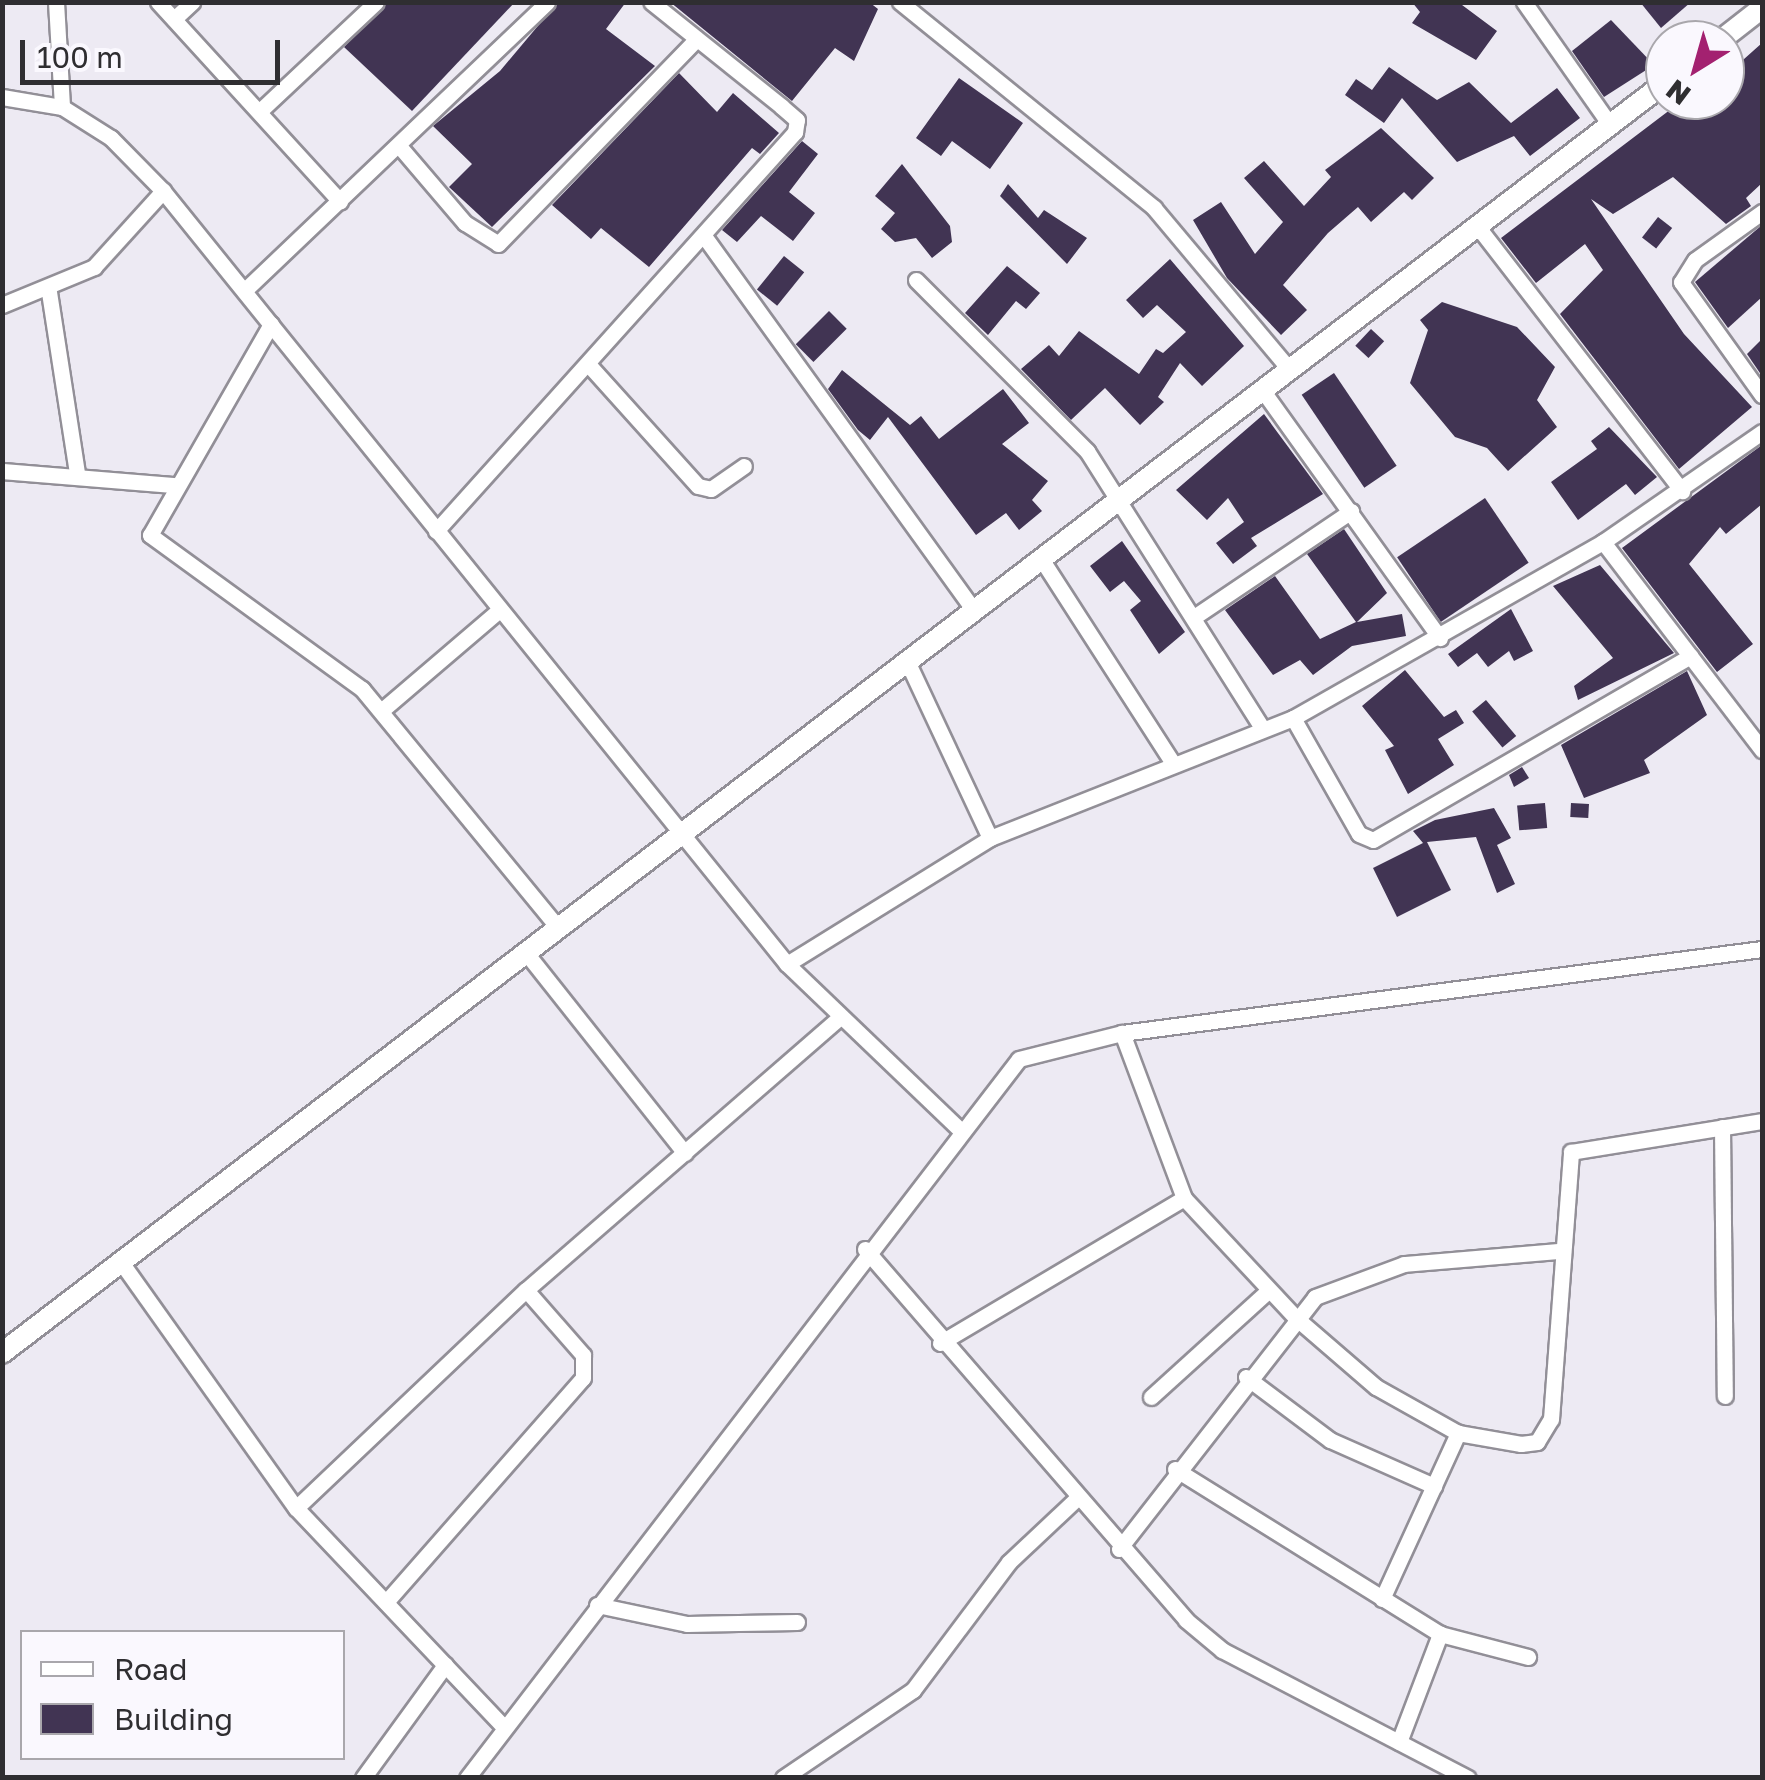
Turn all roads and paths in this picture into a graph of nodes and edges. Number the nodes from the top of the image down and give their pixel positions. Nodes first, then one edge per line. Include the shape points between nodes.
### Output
1 (56, 2) edge
2 (158, 2) edge
3 (192, 2) edge
4 (376, 2) edge
5 (547, 2) edge
6 (651, 2) edge
7 (900, 2) edge
8 (1524, 2) edge
9 (174, 19) junction
10 (696, 40) junction
11 (2, 96) edge
12 (1645, 98) edge
13 (62, 107) junction
14 (262, 109) junction
15 (1610, 125) junction
16 (400, 147) junction
17 (162, 191) junction
18 (340, 201) junction
19 (1762, 212) edge
20 (1478, 227) junction
21 (704, 236) junction
22 (916, 280) dead end
23 (245, 290) junction
24 (49, 292) junction
25 (2, 304) edge
26 (271, 324) junction
27 (588, 364) junction
28 (1290, 370) junction
29 (1263, 391) junction
30 (1762, 395) edge
31 (1762, 432) edge
32 (744, 466) dead end
33 (2, 471) edge
34 (77, 473) junction
35 (174, 485) junction
36 (1682, 492) junction
37 (1120, 501) junction
38 (1351, 511) junction
39 (436, 531) junction
40 (1602, 542) junction
41 (1042, 560) junction
42 (498, 611) junction
43 (975, 612) junction
44 (1197, 615) junction
45 (1440, 638) junction
46 (1691, 656) junction
47 (908, 663) junction
48 (381, 711) junction
49 (1292, 718) junction
50 (1264, 729) junction
51 (1762, 750) edge
52 (1172, 762) junction
53 (680, 838) junction
54 (990, 838) junction
55 (560, 930) junction
56 (1762, 949) edge
57 (528, 954) junction
58 (787, 964) junction
59 (838, 1019) junction
60 (1122, 1033) junction
61 (1762, 1121) edge
62 (1722, 1127) junction
63 (959, 1130) junction
64 (685, 1153) junction
65 (1184, 1198) junction
66 (865, 1249) junction
67 (1558, 1251) junction
68 (121, 1262) junction
69 (526, 1290) junction
70 (1270, 1290) junction
71 (1296, 1318) junction
72 (940, 1343) junction
73 (2, 1353) edge
74 (1246, 1377) junction
75 (1151, 1396) dead end
76 (1725, 1396) dead end
77 (1458, 1433) junction
78 (1175, 1469) junction
79 (1434, 1486) junction
80 (1076, 1499) junction
81 (296, 1508) junction
82 (1120, 1549) junction
83 (1382, 1599) junction
84 (386, 1602) junction
85 (597, 1605) junction
86 (797, 1622) dead end
87 (1440, 1634) junction
88 (1528, 1658) dead end
89 (446, 1666) junction
90 (504, 1728) junction
91 (1399, 1742) junction
92 (1445, 1772) edge
93 (362, 1778) edge
94 (467, 1778) edge
95 (783, 1778) edge
96 (1468, 1778) edge

1 - 13 street
2 - 9 street
3 - 9 street
4 - 14 street
5 - 16 street
6 - 10 street
7 - 28 street via 1154,208
8 - 15 street
9 - 14 street
10 - 16 street via 498,244 465,222
10 - 21 street via 797,120 786,146
11 - 13 street
12 - 15 main road
13 - 17 street via 111,138
14 - 18 street
15 - 20 main road
16 - 18 street
17 - 23 street
17 - 24 street via 127,238
18 - 23 street
19 - 30 street via 1694,260 1680,282
20 - 28 main road
20 - 36 street
21 - 27 street
21 - 43 street
22 - 37 street via 1066,426
23 - 26 street
24 - 25 street
24 - 34 street
26 - 35 street
26 - 39 street
27 - 32 street via 698,486 711,489
27 - 39 street
28 - 29 main road
29 - 37 main road
29 - 38 street
31 - 36 street
33 - 34 street
34 - 35 street
35 - 48 street via 150,530 155,546 316,651
36 - 40 street
37 - 41 main road
37 - 44 street
38 - 44 street
38 - 45 street
39 - 42 street
40 - 45 street
40 - 46 street
41 - 43 main road
41 - 52 street
42 - 48 street
42 - 53 street
43 - 47 main road
44 - 50 street
45 - 49 street
46 - 49 street via 1373,840 1359,834
46 - 51 street
47 - 53 main road
47 - 54 street
48 - 55 street
49 - 50 street
50 - 52 street
52 - 54 street
53 - 55 main road
53 - 58 street
54 - 58 street
55 - 57 main road
56 - 60 street
57 - 64 street
57 - 68 main road
58 - 59 street
59 - 63 street
59 - 64 street
60 - 63 street via 1020,1059
60 - 65 street
61 - 62 street
62 - 67 street via 1571,1152
62 - 76 street
63 - 66 street
64 - 69 street
65 - 70 street
65 - 72 street
66 - 72 street
66 - 85 street
67 - 71 street via 1404,1264 1333,1286
67 - 77 street via 1546,1433 1521,1444
68 - 73 main road
68 - 81 street
69 - 81 street
69 - 84 street via 583,1355 583,1378
70 - 71 street
70 - 75 street
71 - 74 street
71 - 77 street via 1376,1386
72 - 80 street
74 - 78 street
74 - 79 street via 1330,1440
77 - 79 street
78 - 82 street
78 - 83 street
79 - 83 street
80 - 82 street
80 - 95 street via 1009,1562 912,1690
81 - 84 street
82 - 91 street via 1222,1650
83 - 87 street
84 - 89 street
85 - 86 street via 687,1624
85 - 90 street
87 - 88 street
87 - 91 street
89 - 90 street
89 - 93 street
90 - 94 street
91 - 92 street
92 - 96 street

